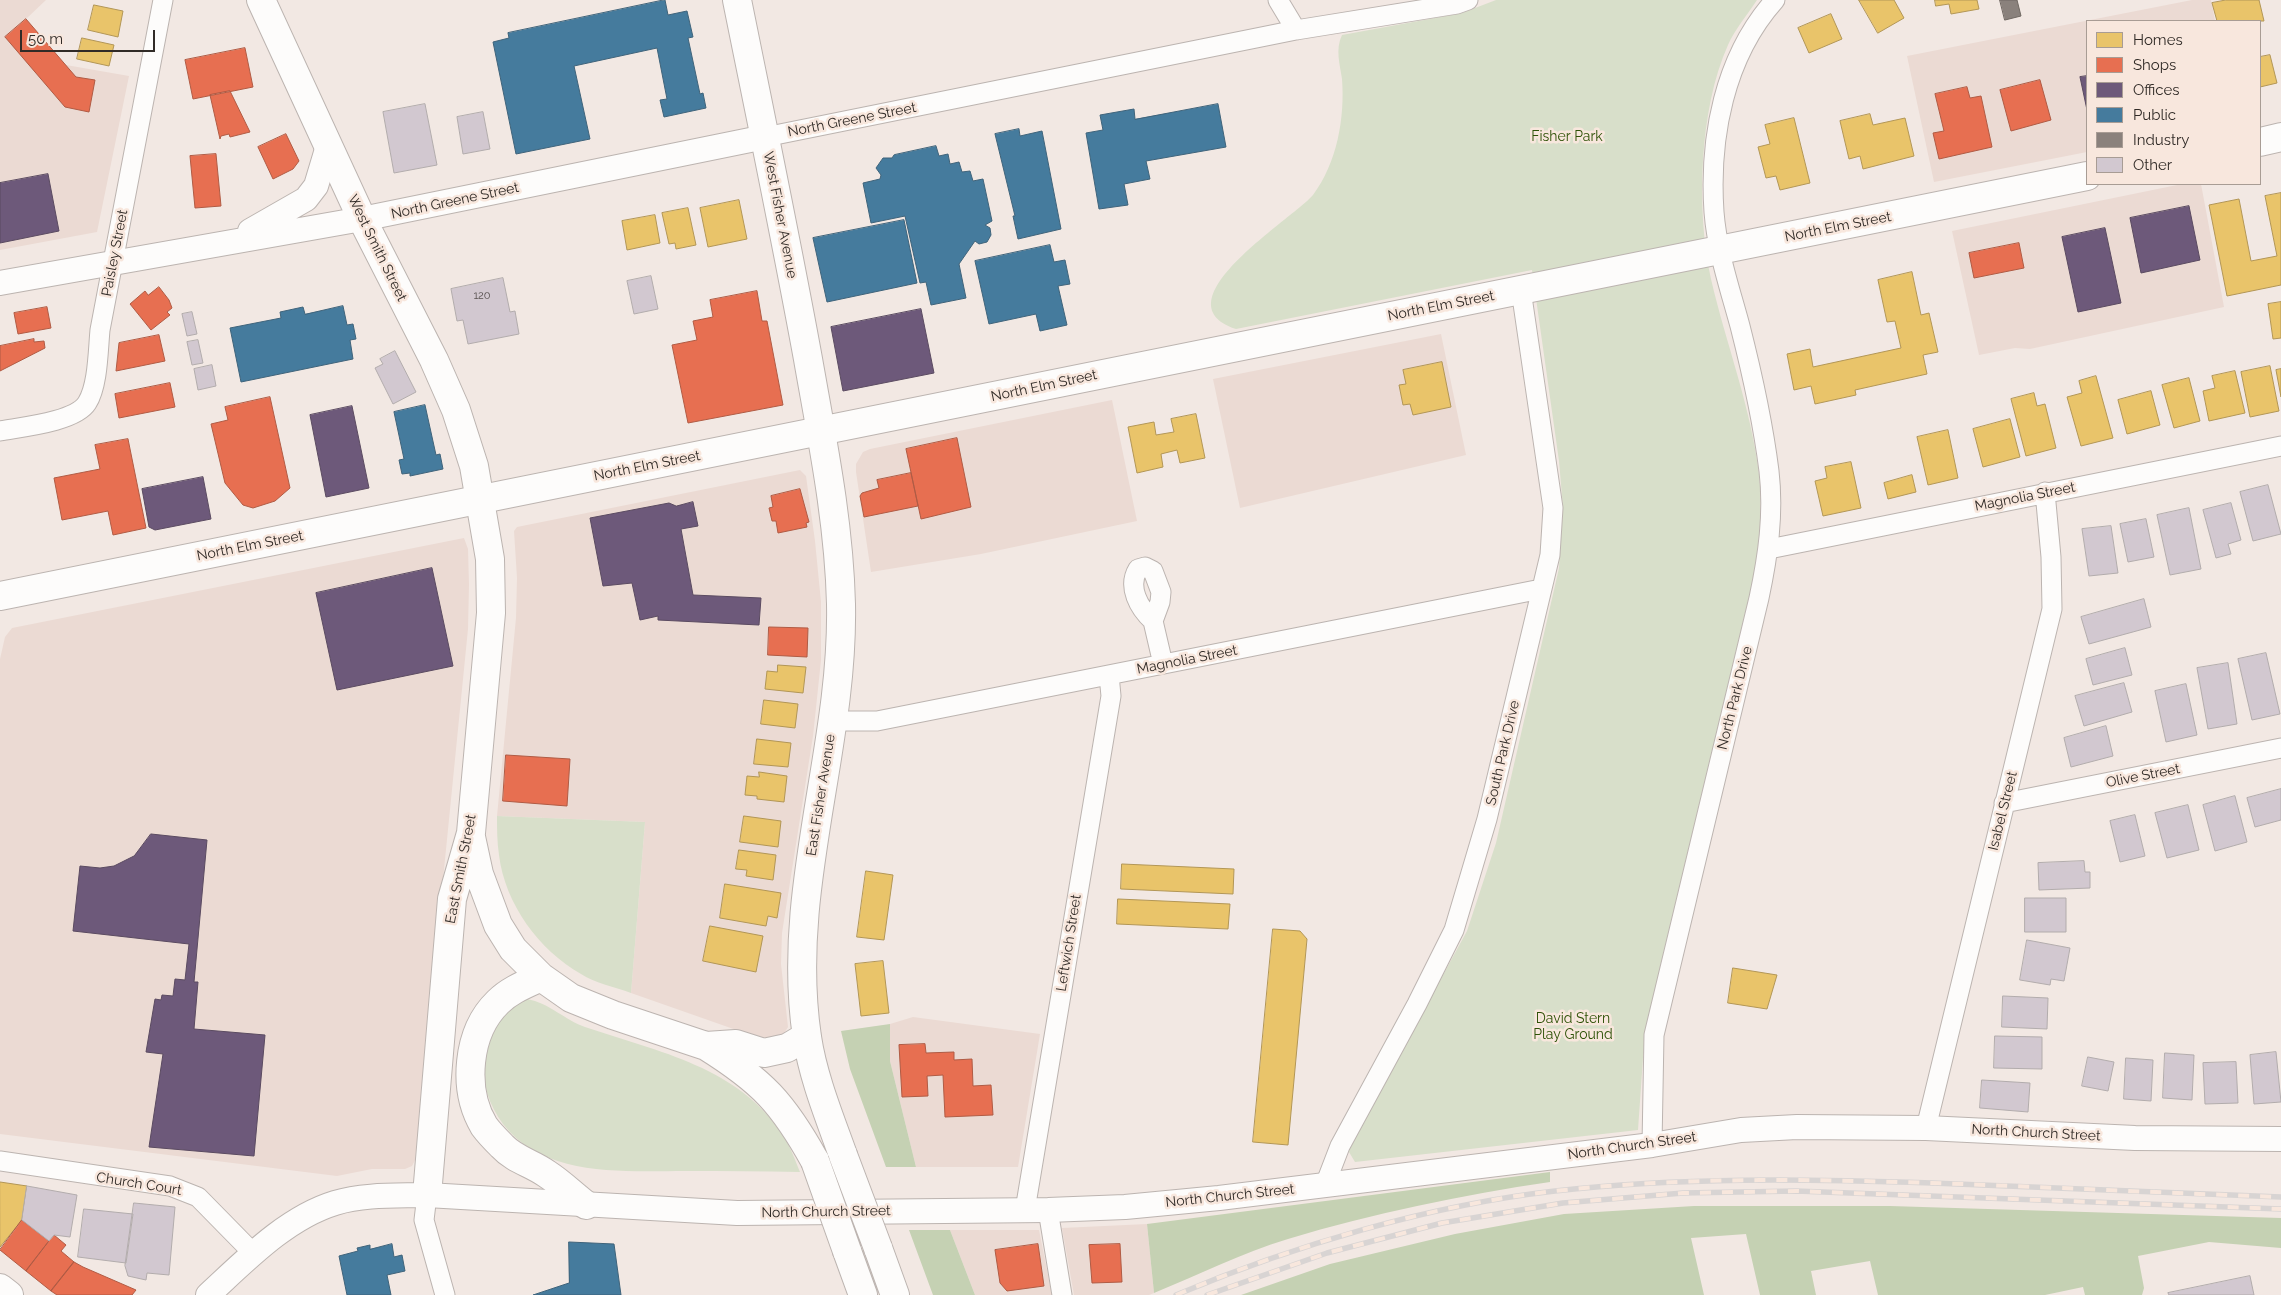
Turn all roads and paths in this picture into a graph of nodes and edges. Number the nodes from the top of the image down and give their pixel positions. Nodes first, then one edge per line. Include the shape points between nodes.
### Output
1 (261, 0) edge
2 (737, 0) edge
3 (1278, 0) edge
4 (1468, 0) edge
5 (1774, 0) edge
6 (162, 5) edge
7 (1296, 30) junction
8 (2281, 137) edge
9 (765, 138) junction
10 (2261, 142) edge
11 (328, 146) junction
12 (2086, 176) edge
13 (362, 219) junction
14 (231, 241) junction
15 (1721, 250) junction
16 (114, 261) junction
17 (0, 283) edge
18 (1521, 290) junction
19 (0, 431) edge
20 (821, 431) junction
21 (2281, 446) edge
22 (2044, 492) junction
23 (481, 500) junction
24 (1769, 549) junction
25 (1541, 589) junction
26 (0, 596) edge
27 (1153, 621) dead end
28 (1162, 664) junction
29 (1109, 675) junction
30 (832, 721) junction
31 (2281, 748) edge
32 (2004, 803) junction
33 (471, 833) junction
34 (541, 977) junction
35 (807, 1036) junction
36 (706, 1046) junction
37 (1926, 1128) junction
38 (2281, 1139) edge
39 (1652, 1145) junction
40 (0, 1161) edge
41 (1325, 1185) junction
42 (427, 1196) junction
43 (586, 1205) junction
44 (1025, 1210) junction
45 (1048, 1210) junction
46 (253, 1253) junction
47 (0, 1288) edge
48 (9, 1295) edge
49 (208, 1295) edge
50 (445, 1295) edge
51 (863, 1295) edge
52 (895, 1295) edge
53 (1062, 1295) edge

1 - 11 main road, West Smith Street
2 - 9 main road, West Fisher Avenue
3 - 7 street
4 - 7 street, North Greene Street
5 - 15 street, North Park Drive via 1762,14 1726,84 1718,124 1714,184 1714,211
6 - 16 street, Paisley Street
7 - 9 street, North Greene Street
8 - 10 main road
9 - 13 street, North Greene Street
9 - 20 main road, West Fisher Avenue
11 - 13 main road, West Smith Street
11 - 14 street, North Greene Street via 316,186 306,199
12 - 15 main road, North Elm Street
13 - 14 street, North Greene Street
13 - 23 main road, West Smith Street via 456,410
14 - 16 street, North Greene Street
15 - 18 main road, North Elm Street
15 - 24 street, North Park Drive via 1768,463
16 - 17 street, North Greene Street
16 - 19 street, Paisley Street via 100,330 95,378 87,403 77,413
18 - 20 main road, North Elm Street
18 - 25 street, South Park Drive via 1553,508 1550,555
20 - 23 main road, North Elm Street
20 - 30 main road, East Fisher Avenue via 839,571 840,647
21 - 22 street, Magnolia Street
22 - 24 street, Magnolia Street
22 - 32 street, Isabel Street via 2051,557 2052,609
23 - 26 main road, North Elm Street
23 - 33 main road, East Smith Street via 490,559 491,613
24 - 39 street, North Park Drive via 1760,598 1654,1036
25 - 28 street, Magnolia Street
25 - 41 street, South Park Drive via 1488,819 1454,930 1340,1146
27 - 28 street
28 - 29 street, Magnolia Street
29 - 30 street, Magnolia Street via 878,721
29 - 44 street, Leftwich Street via 1111,696
30 - 35 main road, East Fisher Avenue via 803,911 802,981
31 - 32 street, Olive Street
32 - 37 street, Isabel Street
33 - 34 main road via 479,874 498,925 513,949
33 - 42 main road, East Smith Street via 452,899
34 - 36 main road via 571,998
34 - 43 main road via 497,1003 478,1030 470,1070 473,1099 484,1126 503,1147 516,1158 547,1173
35 - 36 main road via 787,1048 764,1053 736,1044
35 - 52 main road, East Fisher Avenue, bridge via 813,1068
36 - 51 main road, bridge via 762,1084 783,1109 815,1161
37 - 38 street, North Church Street via 2135,1138
37 - 39 street, North Church Street via 1741,1130
39 - 41 street, North Church Street
40 - 46 street, Church Court via 186,1191 207,1205
41 - 45 street, North Church Street via 1125,1207
42 - 43 street, North Church Street
42 - 46 street, North Church Street via 386,1196 336,1203 300,1220
42 - 50 street, East Smith Street via 424,1220
43 - 44 street, North Church Street via 737,1213
44 - 45 street, North Church Street
45 - 53 street
46 - 49 street, North Church Street
47 - 48 main road

